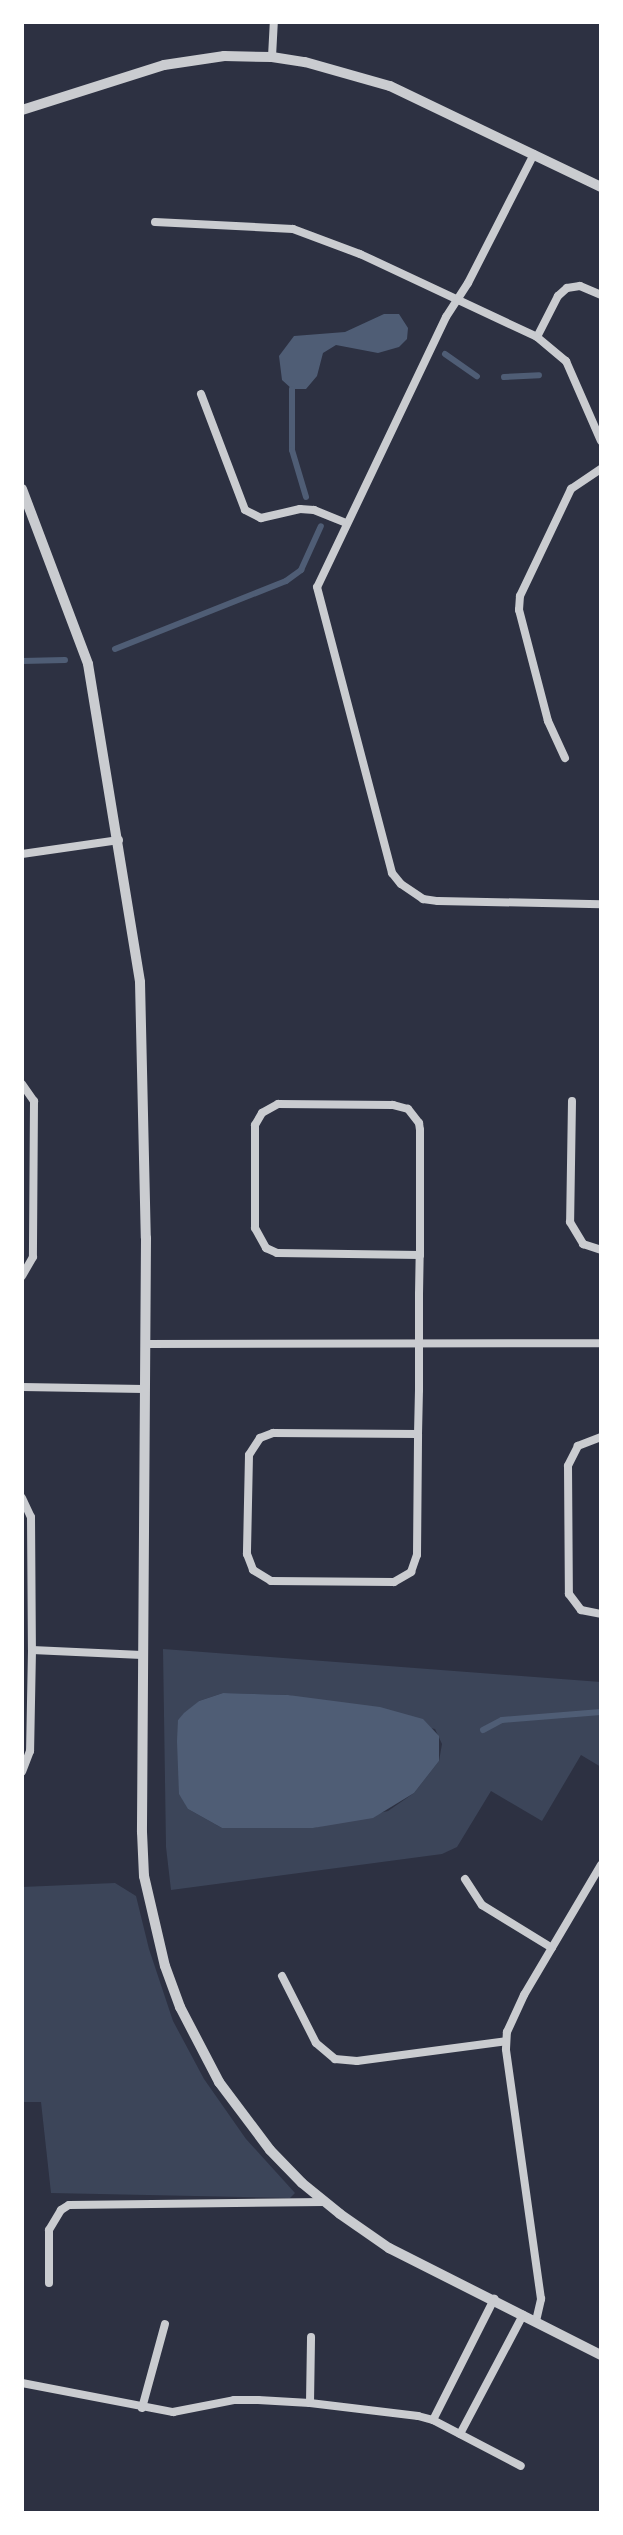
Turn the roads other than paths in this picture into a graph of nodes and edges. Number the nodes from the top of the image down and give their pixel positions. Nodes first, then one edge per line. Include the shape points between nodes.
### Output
1 (274, 22) edge
2 (272, 57) junction
3 (22, 110) edge
4 (534, 154) junction
5 (601, 187) edge
6 (155, 222) dead end
7 (601, 295) edge
8 (457, 300) junction
9 (537, 337) junction
10 (201, 394) dead end
11 (601, 441) edge
12 (601, 469) edge
13 (22, 489) edge
14 (346, 523) junction
15 (565, 758) dead end
16 (119, 840) junction
17 (22, 854) edge
18 (601, 904) edge
19 (22, 1084) edge
20 (572, 1101) dead end
21 (601, 1250) edge
22 (420, 1255) junction
23 (22, 1276) edge
24 (419, 1342) junction
25 (601, 1343) edge
26 (145, 1344) junction
27 (22, 1387) edge
28 (144, 1389) junction
29 (418, 1434) junction
30 (601, 1437) edge
31 (22, 1498) edge
32 (601, 1614) edge
33 (32, 1650) junction
34 (142, 1655) junction
35 (22, 1772) edge
36 (601, 1865) edge
37 (465, 1879) dead end
38 (552, 1948) junction
39 (282, 1976) dead end
40 (506, 2041) junction
41 (325, 2202) junction
42 (49, 2283) dead end
43 (494, 2299) junction
44 (523, 2315) junction
45 (536, 2321) junction
46 (165, 2324) dead end
47 (311, 2337) dead end
48 (601, 2355) edge
49 (22, 2383) edge
50 (310, 2403) junction
51 (142, 2408) junction
52 (433, 2420) junction
53 (460, 2434) junction
54 (521, 2466) dead end

1 - 2 street
2 - 3 street via 224,56 164,65
2 - 4 street via 390,86
4 - 5 street
4 - 8 street
6 - 8 street via 293,229
7 - 9 street via 580,286 567,288
8 - 9 street
8 - 14 street
9 - 11 street via 566,361
10 - 14 street via 245,510 261,518 314,510
12 - 15 street via 578,481 561,503 520,596 519,610 548,721
13 - 16 street via 88,664
14 - 18 street via 317,587 392,873 423,899
16 - 17 street
16 - 26 street via 144,1048
19 - 23 street via 34,1101 34,1132 33,1257
20 - 21 street via 570,1222 583,1244
22 - 22 street via 420,1130 411,1112 393,1105 285,1104 262,1113 255,1125 255,1228 266,1248 277,1253
22 - 24 street
24 - 25 street
24 - 26 street
24 - 29 street
26 - 28 street
27 - 28 street
28 - 34 street
29 - 29 street via 273,1433 260,1438 249,1455 247,1554 253,1570 271,1581 394,1582 406,1577 417,1555
30 - 32 street via 578,1446 568,1466 569,1594 581,1610
31 - 33 street via 31,1517
33 - 34 street
33 - 35 street via 30,1751
34 - 41 street via 144,1876 165,1966 219,2082 270,2150
36 - 38 street
37 - 38 street via 482,1905
38 - 40 street via 513,2015
39 - 40 street via 316,2043 335,2059 357,2061
40 - 45 street via 541,2299
41 - 42 street via 69,2205 49,2230
41 - 43 street via 389,2248
43 - 44 street
43 - 52 street
44 - 45 street
44 - 53 street
45 - 48 street
46 - 51 street
47 - 50 street
49 - 51 street
50 - 51 street via 234,2400 187,2412
50 - 52 street
52 - 53 street
53 - 54 street

